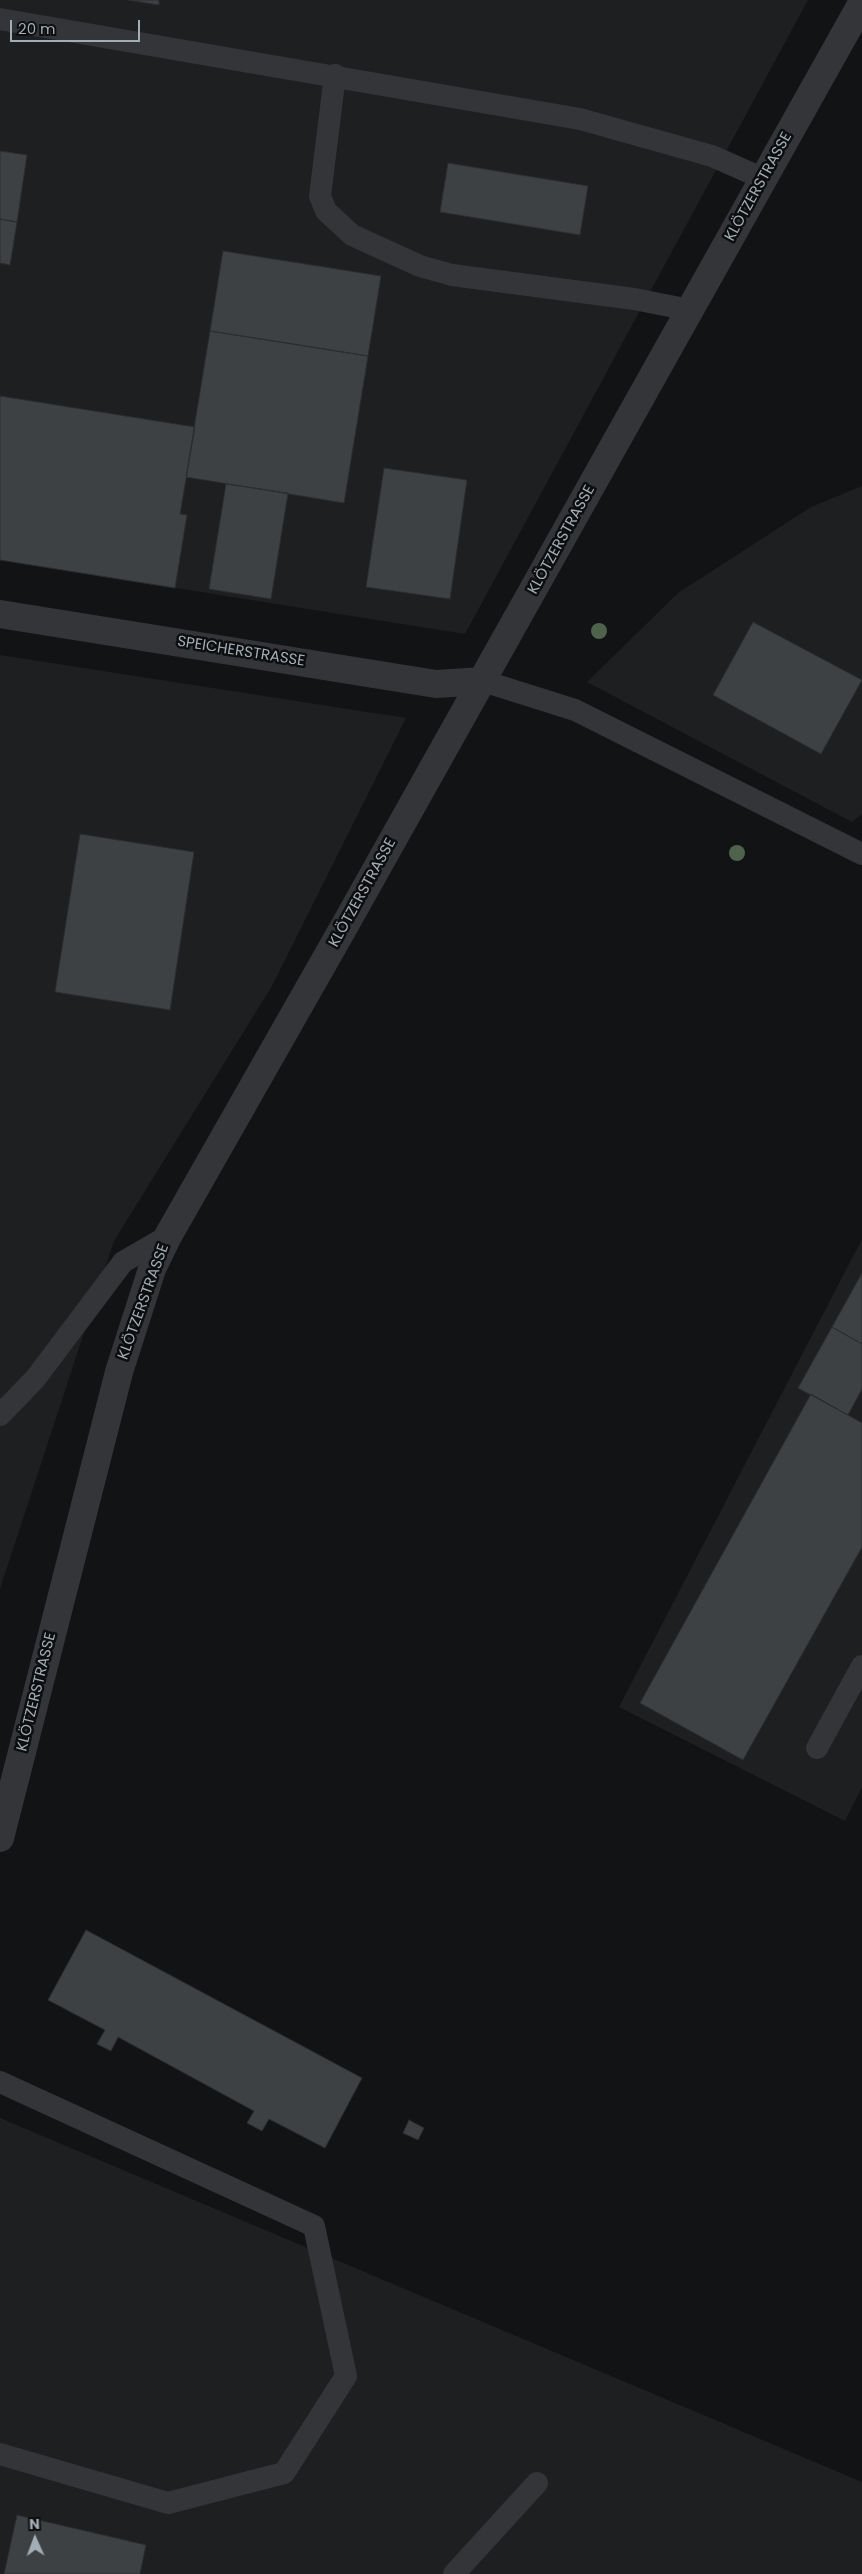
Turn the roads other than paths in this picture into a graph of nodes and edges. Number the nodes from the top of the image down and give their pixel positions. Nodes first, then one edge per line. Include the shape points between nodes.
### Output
1 (862, 3) edge
2 (0, 19) edge
3 (335, 75) junction
4 (764, 179) junction
5 (690, 310) junction
6 (0, 614) edge
7 (483, 681) junction
8 (862, 854) edge
9 (168, 1236) junction
10 (0, 1415) edge
11 (862, 1666) edge
12 (817, 1748) dead end
13 (0, 1838) edge
14 (0, 2082) edge
15 (0, 2454) edge
16 (537, 2484) dead end
17 (454, 2574) edge

1 - 4 street, KLÖTZERSTRASSE
2 - 3 lane
3 - 4 lane via 580,119 712,156
3 - 5 lane via 320,196 326,211 352,235 420,266 452,275 634,299
4 - 5 street, KLÖTZERSTRASSE
5 - 7 street, KLÖTZERSTRASSE
6 - 7 street, SPEICHERSTRASSE via 436,684
7 - 8 lane via 575,710
7 - 9 street, KLÖTZERSTRASSE
9 - 10 lane via 123,1262 35,1379
9 - 13 street, KLÖTZERSTRASSE via 152,1269 119,1372
11 - 12 lane
14 - 15 lane via 314,2226 346,2376 284,2473 168,2503
16 - 17 lane

